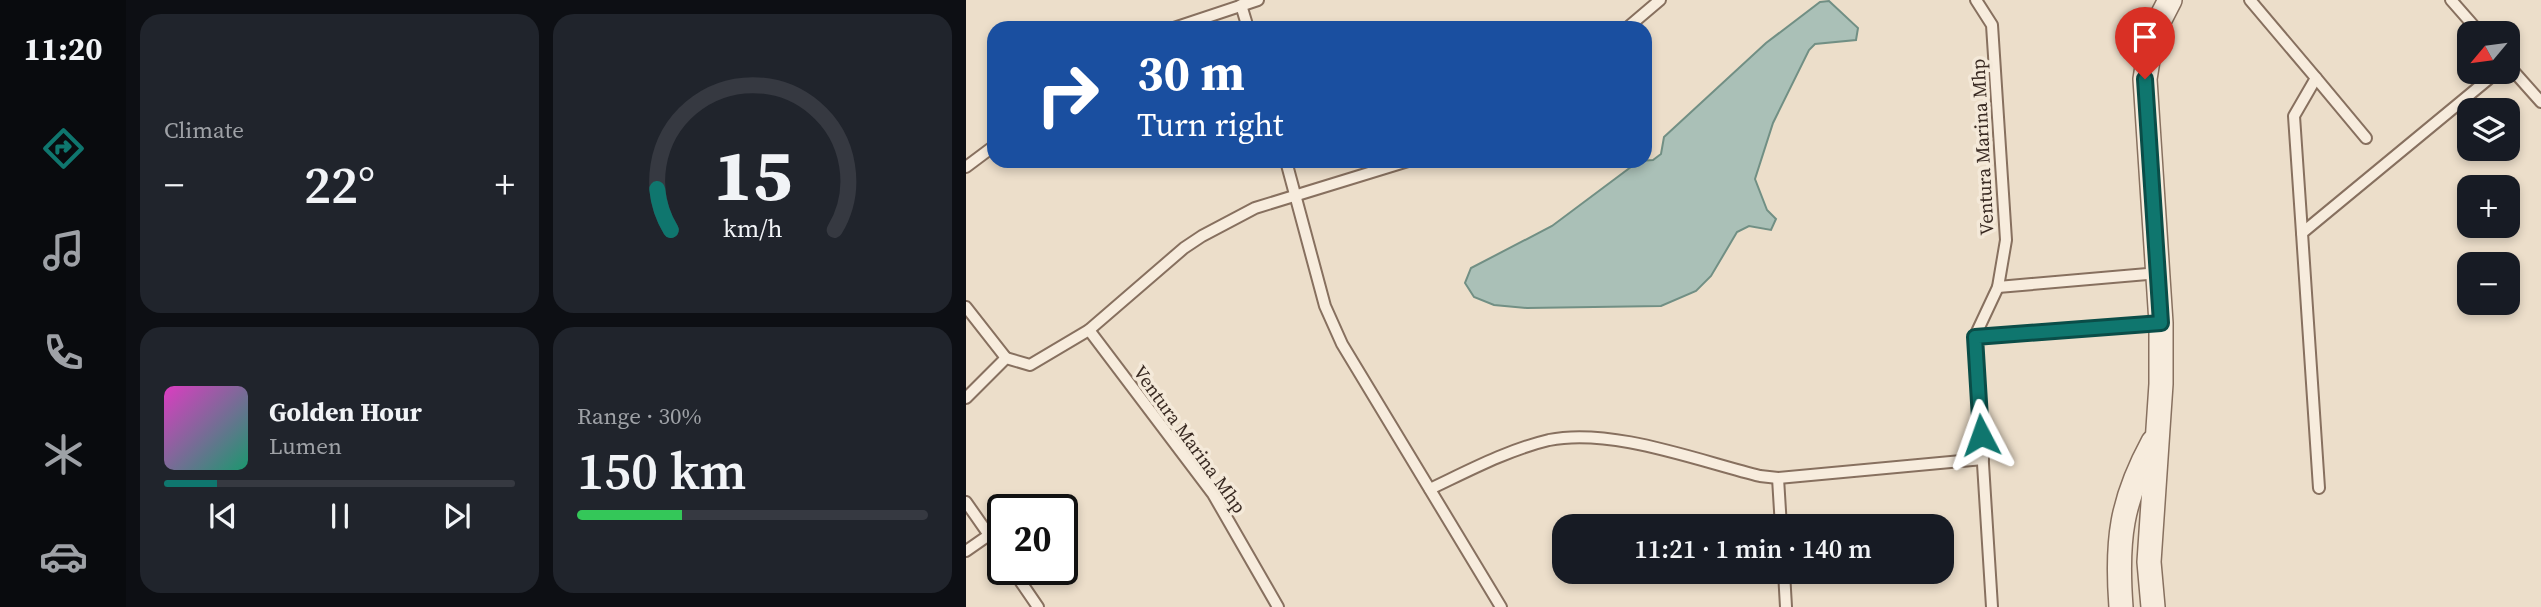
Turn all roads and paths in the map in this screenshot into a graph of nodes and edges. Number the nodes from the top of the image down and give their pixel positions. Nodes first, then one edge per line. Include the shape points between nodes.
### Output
1 (1258, 0) edge
2 (1660, 0) edge
3 (1976, 0) edge
4 (2170, 0) edge
5 (2250, 0) edge
6 (2451, 0) edge
7 (1241, 5) junction
8 (1194, 21) edge
9 (1246, 21) edge
10 (1635, 21) edge
11 (2469, 21) edge
12 (2316, 78) junction
13 (2520, 78) edge
14 (2482, 84) edge
15 (2541, 102) edge
16 (2366, 138) dead end
17 (987, 151) edge
18 (966, 167) edge
19 (1288, 168) edge
20 (1386, 168) edge
21 (1296, 196) junction
22 (2302, 233) junction
23 (2159, 273) junction
24 (1998, 287) junction
25 (966, 307) edge
26 (2161, 323) junction
27 (1089, 330) junction
28 (1975, 337) junction
29 (1006, 358) junction
30 (966, 398) edge
31 (2156, 436) junction
32 (1983, 459) junction
33 (2135, 475) junction
34 (1778, 478) junction
35 (2319, 488) dead end
36 (1430, 489) junction
37 (966, 502) edge
38 (1780, 514) edge
39 (987, 532) edge
40 (987, 536) edge
41 (966, 551) edge
42 (1785, 584) edge
43 (1023, 585) edge
44 (1038, 607) edge
45 (1279, 607) edge
46 (1500, 607) edge
47 (1786, 607) edge
48 (1992, 607) edge
49 (2121, 607) edge
50 (2137, 607) edge
51 (2153, 607) edge

1 - 7 lane
2 - 10 lane
3 - 24 lane, Ventura Marina Mhp via 1992,25 1994,41 2007,240
4 - 23 street via 2152,35 2145,79
5 - 12 lane
6 - 11 lane
7 - 8 lane
7 - 9 lane
12 - 16 lane
12 - 22 lane via 2294,116
13 - 15 lane
14 - 22 lane
17 - 18 lane
19 - 21 lane
20 - 21 lane
21 - 27 lane via 1255,208 1193,242
21 - 36 lane via 1325,306 1342,344
22 - 35 lane
23 - 24 lane
23 - 26 street
24 - 28 lane, Ventura Marina Mhp
25 - 29 lane
26 - 28 lane
26 - 31 street
27 - 29 lane via 1030,365
27 - 45 lane, Ventura Marina Mhp via 1213,494
28 - 32 lane, Ventura Marina Mhp
29 - 30 lane
31 - 33 street
31 - 51 street via 2149,562
32 - 34 lane
32 - 48 lane, Ventura Marina Mhp
33 - 49 street via 2120,539
33 - 50 street via 2141,499 2134,556
34 - 36 lane via 1600,437 1551,440 1503,455
34 - 38 lane
36 - 46 lane
37 - 39 lane
40 - 41 lane
42 - 47 lane
43 - 44 lane

